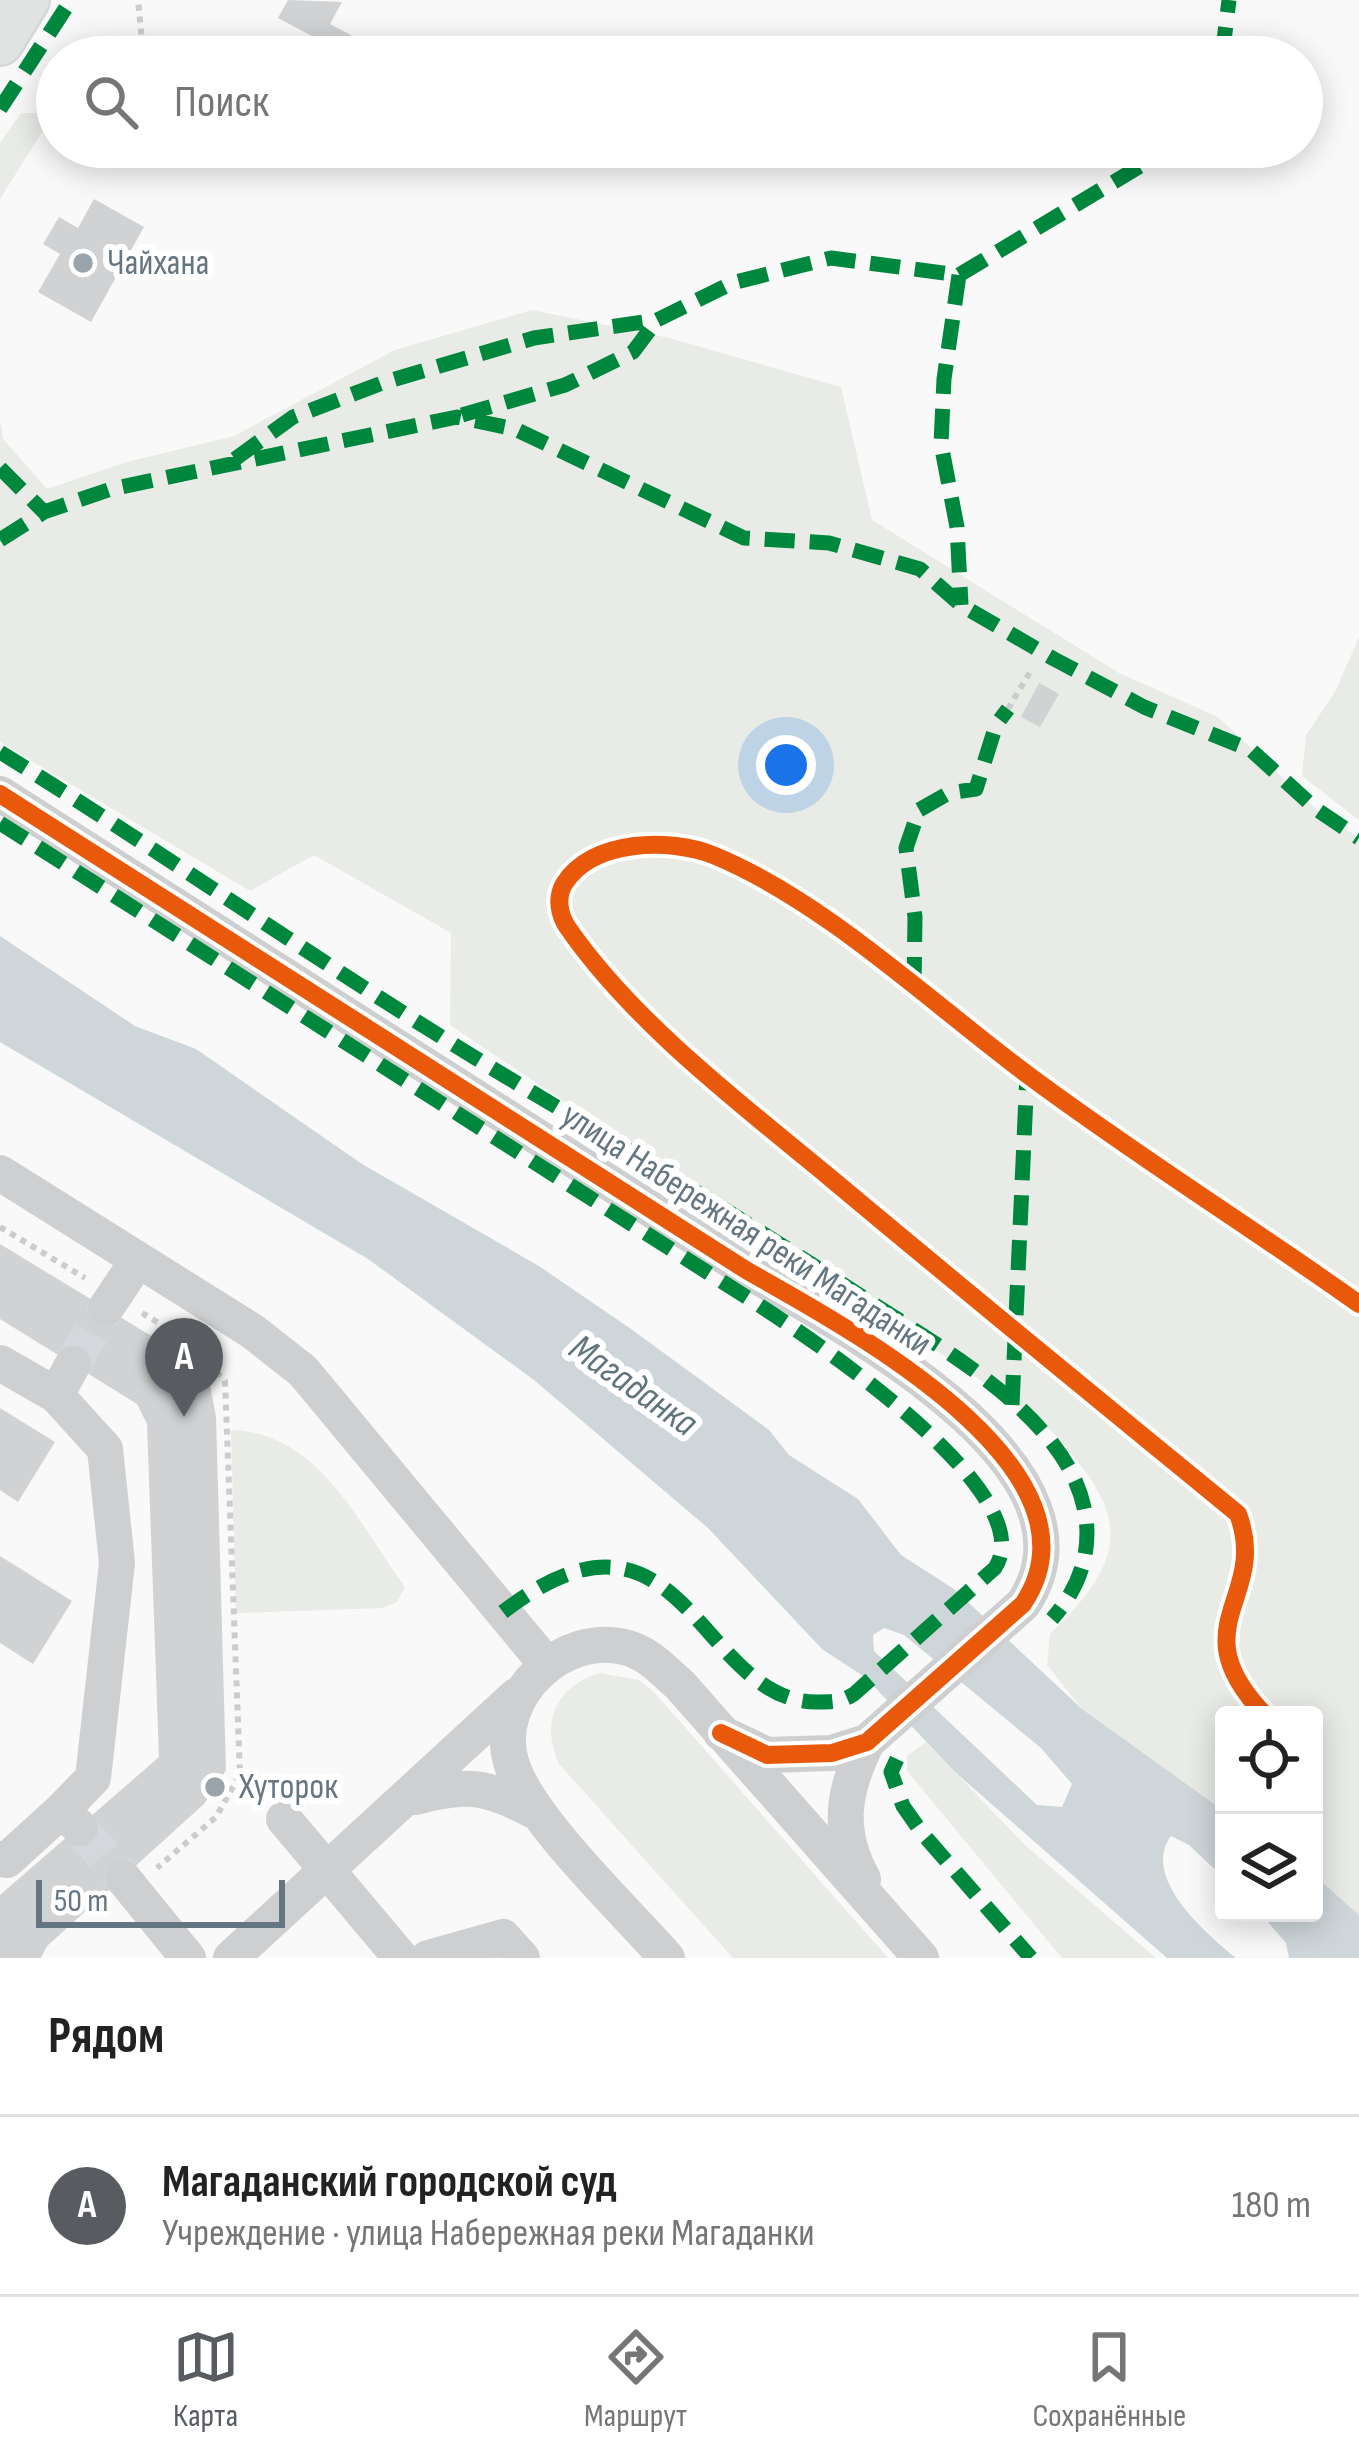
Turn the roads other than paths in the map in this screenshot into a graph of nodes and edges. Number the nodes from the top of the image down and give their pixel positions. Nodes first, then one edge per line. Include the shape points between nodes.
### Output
1 (26, 0) edge
2 (0, 42) edge
3 (0, 794) edge
4 (0, 1173) edge
5 (136, 1263) junction
6 (110, 1302) tunnel mouth
7 (0, 1363) edge
8 (537, 1675) junction
9 (722, 1733) junction
10 (867, 1742) junction
11 (411, 1798) junction
12 (541, 1814) junction
13 (284, 1819) dead end
14 (0, 1859) edge
15 (329, 1870) junction
16 (127, 1884) tunnel mouth
17 (886, 1921) junction
18 (188, 1958) edge
19 (231, 1958) edge
20 (401, 1958) edge
21 (428, 1958) edge
22 (522, 1958) edge
23 (667, 1958) edge
24 (921, 1958) edge

1 - 2 main road
3 - 10 street, улица Набережная реки Магаданки via 852,1331 947,1400 1007,1462 1036,1508 1040,1563 1023,1604
4 - 5 street
5 - 6 street
5 - 8 street via 303,1371
7 - 14 street via 64,1380 105,1449 117,1563 92,1778 71,1819
8 - 9 street, улица Набережная реки Магаданки via 595,1644 626,1647 680,1685
8 - 11 street
8 - 12 street via 510,1717 507,1738 520,1784
9 - 10 street, улица Набережная реки Магаданки via 767,1755 832,1754
9 - 17 street, улица Набережная реки Магаданки
10 - 17 street via 848,1787 844,1831
11 - 12 street via 485,1787
11 - 15 street
12 - 23 street
13 - 15 street
15 - 19 street
15 - 20 street
16 - 18 street
17 - 24 street, улица Набережная реки Магаданки
21 - 22 street via 502,1937

